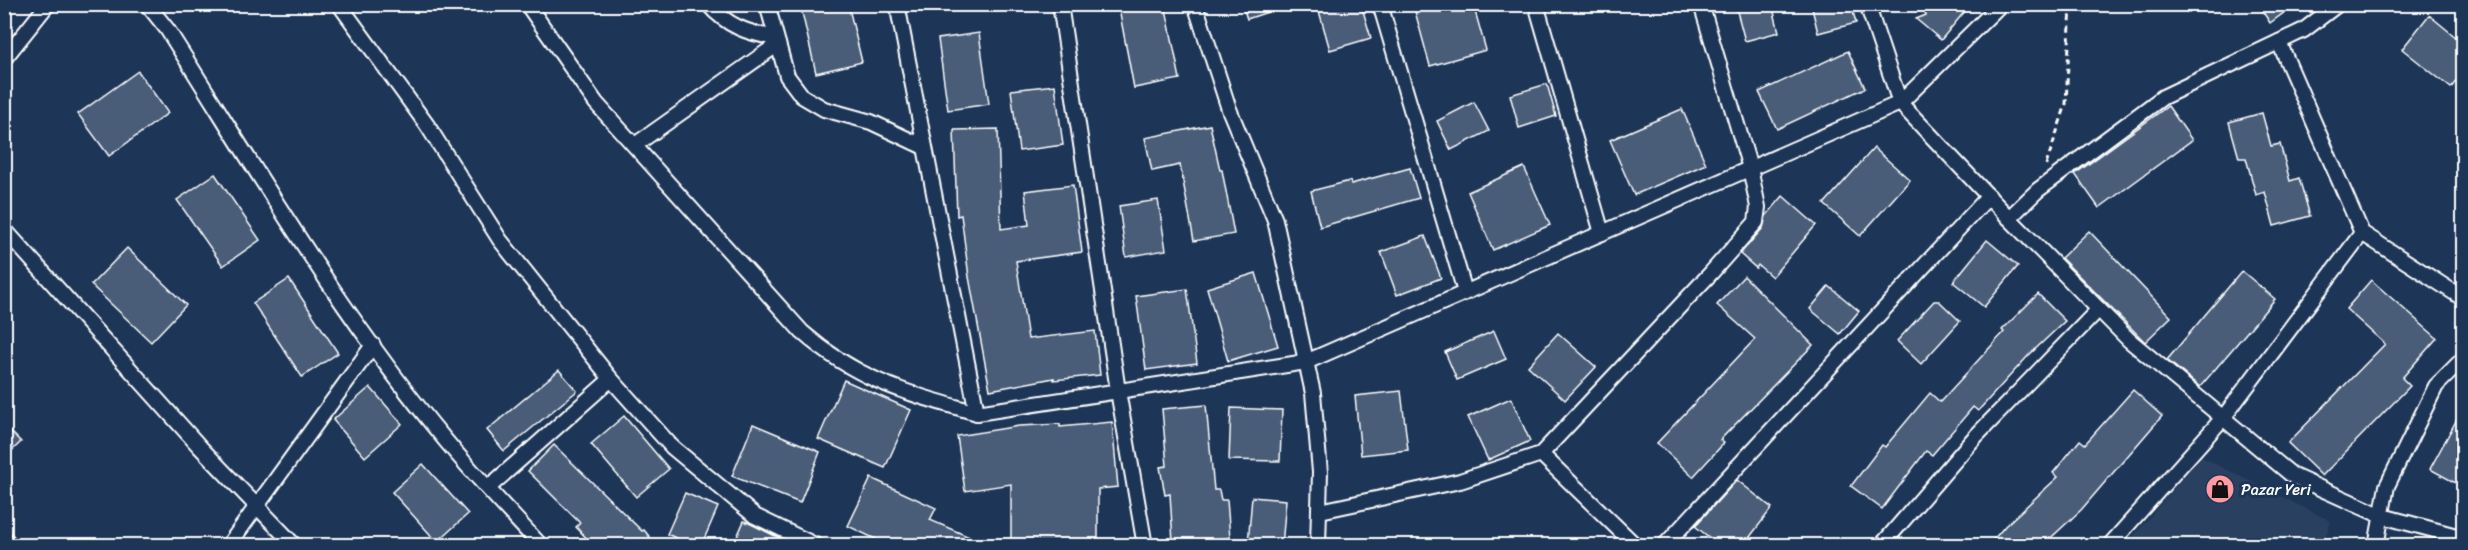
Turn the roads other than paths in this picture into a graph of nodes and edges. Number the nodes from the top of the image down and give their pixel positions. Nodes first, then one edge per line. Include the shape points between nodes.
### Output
1 (48, 4) edge
2 (147, 4) edge
3 (339, 4) edge
4 (527, 4) edge
5 (708, 4) edge
6 (767, 4) edge
7 (897, 4) edge
8 (1060, 4) edge
9 (1195, 4) edge
10 (1380, 4) edge
11 (1536, 4) edge
12 (1701, 4) edge
13 (1867, 4) edge
14 (2001, 4) edge
15 (2338, 4) edge
16 (777, 41) junction
17 (2279, 42) junction
18 (4, 59) edge
19 (1900, 103) junction
20 (635, 146) junction
21 (924, 147) junction
22 (1750, 168) junction
23 (1989, 196) junction
24 (2009, 218) junction
25 (4, 229) edge
26 (1602, 233) junction
27 (2362, 233) junction
28 (1465, 292) junction
29 (2463, 299) edge
30 (2099, 309) junction
31 (373, 345) junction
32 (2463, 358) edge
33 (1306, 362) junction
34 (611, 379) junction
35 (1118, 391) junction
36 (977, 413) junction
37 (2223, 418) junction
38 (1541, 454) junction
39 (488, 488) junction
40 (257, 504) junction
41 (1320, 511) junction
42 (2382, 516) junction
43 (4, 538) edge
44 (2463, 538) edge
45 (12, 546) edge
46 (228, 546) edge
47 (295, 546) edge
48 (541, 546) edge
49 (817, 546) edge
50 (1145, 546) edge
51 (1318, 546) edge
52 (1636, 546) edge
53 (1665, 546) edge
54 (1881, 546) edge
55 (2109, 546) edge
56 (2376, 546) edge

1 - 18 street
2 - 31 street
3 - 34 street via 427,125 500,240
4 - 20 street via 596,103
5 - 16 street via 736,28
6 - 16 street
7 - 21 street
8 - 35 street
9 - 33 street via 1229,109 1275,220
10 - 28 street
11 - 26 street
12 - 22 street
13 - 19 street
14 - 19 street
15 - 17 street via 2304,30
16 - 20 street
16 - 21 street via 787,76 812,103 871,122
17 - 24 street via 2163,97 2038,190
17 - 27 street
19 - 22 street
19 - 23 street
20 - 36 street via 788,316 834,358 872,380
21 - 36 street
22 - 26 street
22 - 38 street via 1758,207 1756,222
23 - 24 street
23 - 53 street
24 - 30 street
25 - 40 street via 200,447
26 - 28 street
27 - 29 street
27 - 37 street
28 - 33 street
30 - 37 street via 2129,340
30 - 54 street via 1975,438
31 - 39 street via 446,441
31 - 40 street
32 - 42 street via 2436,386 2387,486
33 - 35 street
33 - 41 street via 1314,405
34 - 39 street
34 - 49 street via 672,447 754,516
35 - 36 street
35 - 50 street
37 - 42 street via 2293,476
37 - 55 street
38 - 41 street via 1460,481
38 - 52 street
39 - 48 street
40 - 46 street
40 - 47 street
41 - 51 street
42 - 44 street
42 - 56 street
43 - 45 street

